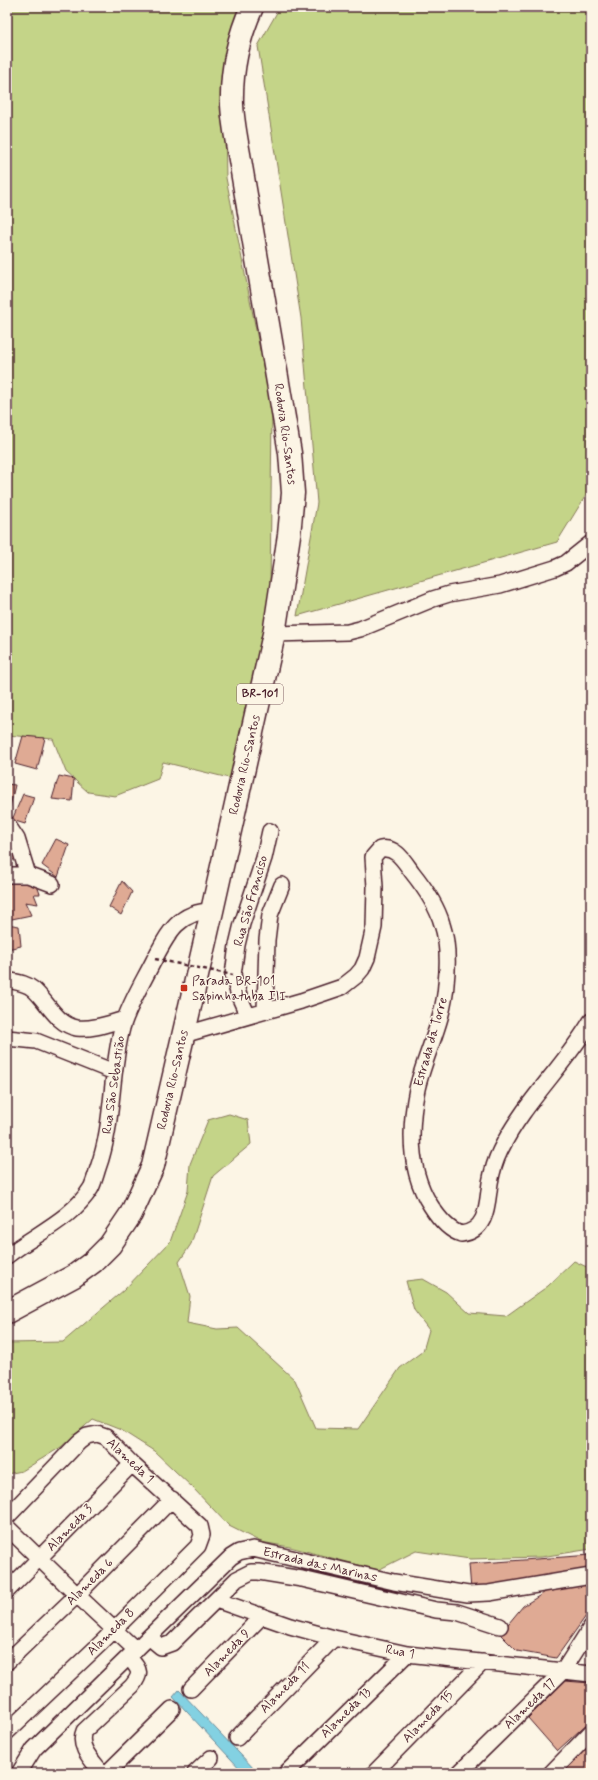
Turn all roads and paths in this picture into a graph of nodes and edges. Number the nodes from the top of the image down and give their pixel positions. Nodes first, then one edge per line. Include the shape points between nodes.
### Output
1 (252, 7) edge
2 (591, 543) edge
3 (274, 634) junction
4 (7, 824) edge
5 (270, 831) dead end
6 (7, 875) edge
7 (28, 875) junction
8 (52, 884) dead end
9 (282, 885) dead end
10 (212, 911) junction
11 (155, 959) junction
12 (233, 975) junction
13 (7, 980) edge
14 (265, 1010) junction
15 (248, 1016) junction
16 (125, 1019) junction
17 (591, 1022) edge
18 (183, 1035) junction
19 (7, 1038) edge
20 (114, 1072) junction
21 (7, 1256) edge
22 (7, 1312) edge
23 (132, 1464) junction
24 (172, 1499) junction
25 (7, 1517) edge
26 (200, 1526) joint
27 (7, 1527) edge
28 (40, 1559) junction
29 (591, 1576) edge
30 (7, 1591) edge
31 (77, 1596) junction
32 (216, 1600) junction
33 (262, 1616) junction
34 (500, 1626) dead end
35 (591, 1626) edge
36 (114, 1630) junction
37 (149, 1637) junction
38 (334, 1638) junction
39 (132, 1653) junction
40 (407, 1654) junction
41 (7, 1662) edge
42 (483, 1662) junction
43 (563, 1671) junction
44 (591, 1674) edge
45 (191, 1689) dead end
46 (172, 1709) dead end
47 (7, 1732) edge
48 (591, 1732) edge
49 (237, 1738) dead end
50 (211, 1758) dead end
51 (19, 1773) edge
52 (102, 1773) edge
53 (107, 1773) edge
54 (195, 1773) edge
55 (286, 1773) edge
56 (374, 1773) edge
57 (459, 1773) edge
58 (551, 1773) edge

1 - 3 highway, Rodovia Rio-Santos / BR-101 via 244,25 235,61 232,106 290,453 293,493
2 - 3 street via 566,563 555,568 500,585 433,599 360,629 348,632
3 - 10 highway, Rodovia Rio-Santos / BR-101
4 - 7 street via 17,839
5 - 12 street, Rua São Franciso via 264,858 242,924
6 - 7 street
7 - 8 street
9 - 14 street via 270,915 266,948
10 - 11 street, Rua São Sebastião via 189,914 180,921 164,940
10 - 18 highway, Rodovia Rio-Santos / BR-101
11 - 12 path, bridge
11 - 16 street, Rua São Sebastião
12 - 15 street, Rua São Franciso
13 - 16 street via 32,988 65,1023 76,1028 100,1026
14 - 15 street, Estrada da Torre
14 - 17 street, Estrada da Torre via 342,987 362,969 374,927 373,857 380,849 392,849 401,857 431,900 442,924 446,948 446,985 439,1020 418,1089 411,1135 414,1170 425,1197 438,1216 451,1229 461,1234 472,1230 482,1221 488,1206 493,1168 523,1111 580,1040
15 - 18 street, Estrada da Torre
16 - 20 street, Rua São Sebastião
18 - 22 highway, Rodovia Rio-Santos / BR-101 via 153,1166 131,1214 110,1245 93,1262 74,1276
19 - 20 street via 36,1041
20 - 21 street, Rua São Sebastião via 103,1153 91,1187 74,1210
23 - 24 street, Alameda 1
23 - 25 street, Alameda 1 via 106,1437 97,1434 87,1436
23 - 28 street, Alameda 3
24 - 26 street, Alameda 1
24 - 31 street, Alameda 6
26 - 36 street, Alameda 8 via 202,1535 198,1546
27 - 28 street
28 - 30 street, Alameda 3
28 - 31 street
29 - 37 street, Estrada das Marinas via 489,1593 468,1594 394,1582 253,1549 231,1557
31 - 36 street
31 - 41 street, Alameda 6
32 - 33 street, Rua 1
32 - 34 street via 242,1575 259,1572 457,1612
32 - 37 street via 165,1647 161,1647
33 - 38 street, Rua 1
33 - 45 street, Alameda 9
35 - 43 street, Alameda 17
36 - 39 street
36 - 47 street, Alameda 8
37 - 39 street, Estrada das Marinas
38 - 40 street, Rua 1
38 - 49 street, Alameda 11
39 - 51 street, Estrada das Marinas via 34,1749
39 - 52 street via 138,1668 138,1678 84,1731 82,1744
40 - 42 street, Rua 1
40 - 55 street, Alameda 13
42 - 43 street, Rua 1
42 - 56 street, Alameda 15
43 - 44 street, Rua 1
43 - 57 street, Alameda 17
46 - 53 street
48 - 58 street
50 - 54 street

